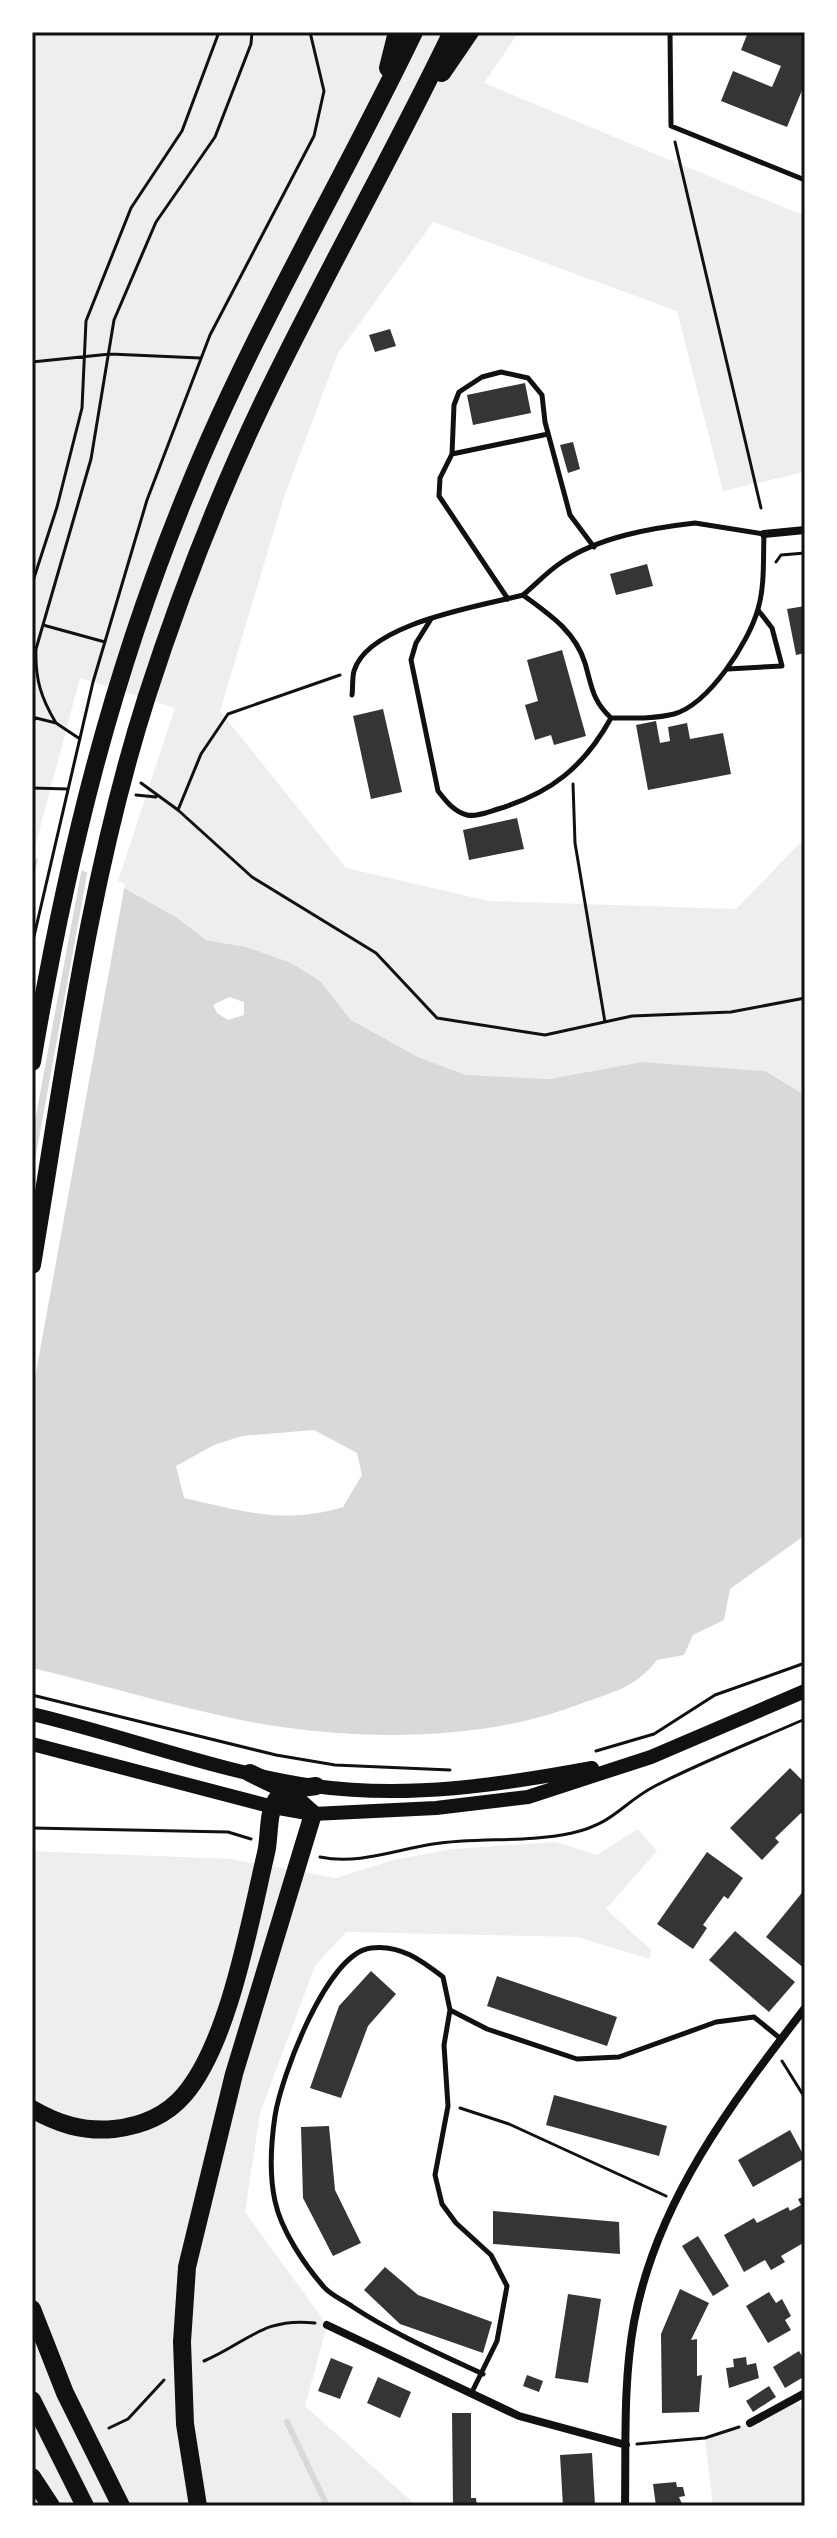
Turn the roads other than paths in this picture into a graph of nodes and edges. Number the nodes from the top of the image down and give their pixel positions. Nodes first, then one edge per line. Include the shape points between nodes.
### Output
1 (397, 32) edge
2 (414, 32) edge
3 (452, 32) edge
4 (470, 32) edge
5 (670, 32) edge
6 (380, 102) junction
7 (411, 117) junction
8 (805, 180) edge
9 (549, 434) junction
10 (452, 454) junction
11 (805, 530) edge
12 (764, 534) junction
13 (594, 547) junction
14 (523, 595) junction
15 (508, 599) junction
16 (758, 610) junction
17 (431, 619) junction
18 (727, 669) junction
19 (352, 695) dead end
20 (611, 718) junction
21 (32, 1062) edge
22 (32, 1265) edge
23 (805, 1691) edge
24 (32, 1714) edge
25 (32, 1744) edge
26 (651, 1757) junction
27 (250, 1773) junction
28 (316, 1786) junction
29 (287, 1791) junction
30 (273, 1807) junction
31 (313, 1814) junction
32 (805, 2008) edge
33 (450, 2010) junction
34 (781, 2039) junction
35 (32, 2109) edge
36 (32, 2309) edge
37 (327, 2325) road end
38 (483, 2374) junction
39 (805, 2393) edge
40 (470, 2394) junction
41 (32, 2400) edge
42 (750, 2423) road end
43 (626, 2445) junction
44 (32, 2477) edge
45 (51, 2506) edge
46 (85, 2506) edge
47 (121, 2506) edge
48 (198, 2506) edge
49 (625, 2506) edge

1 - 6 highway
2 - 6 highway
3 - 7 highway
4 - 7 highway
5 - 8 lane via 671,126
6 - 21 highway via 232,389 166,545 114,689 56,920
7 - 22 highway via 263,404 203,543 147,698 89,927
9 - 10 lane
9 - 10 lane via 536,384 501,372 459,392
9 - 13 lane via 570,515
10 - 15 lane via 440,478 439,496
11 - 12 street
12 - 13 lane via 695,523
12 - 16 lane
13 - 14 lane via 563,562
14 - 15 lane
14 - 20 lane via 563,624 585,662 590,691
15 - 17 lane
16 - 18 lane
16 - 18 lane via 772,628 782,666
17 - 19 lane via 370,648 354,670
17 - 20 lane via 411,660 438,791 451,808 468,815 535,797 572,770
18 - 20 lane via 677,713
23 - 26 main road
24 - 27 main road
25 - 30 main road
26 - 28 main road via 435,1792
26 - 31 main road via 528,1797
27 - 28 main road
27 - 29 highway
28 - 29 highway
29 - 30 highway
29 - 31 highway
30 - 31 main road
30 - 35 highway via 269,1844 221,2024 201,2072 182,2098 158,2116 103,2130 79,2129
31 - 48 highway via 234,2074 187,2267 184,2411
32 - 34 street
33 - 34 lane via 487,2029 577,2059 619,2057 716,2022 754,2017
33 - 38 lane via 444,2045 448,2106 435,2175 442,2204 491,2255 507,2286 497,2341
33 - 38 lane via 443,1977 416,1956 369,1947 346,1960 307,2023 275,2112 275,2202 324,2288 394,2334
34 - 43 street via 710,2134 646,2272 628,2373
36 - 47 highway via 65,2393
37 - 40 street
38 - 40 lane
39 - 42 street
40 - 43 street via 519,2416
41 - 46 highway
43 - 49 street
44 - 45 highway

